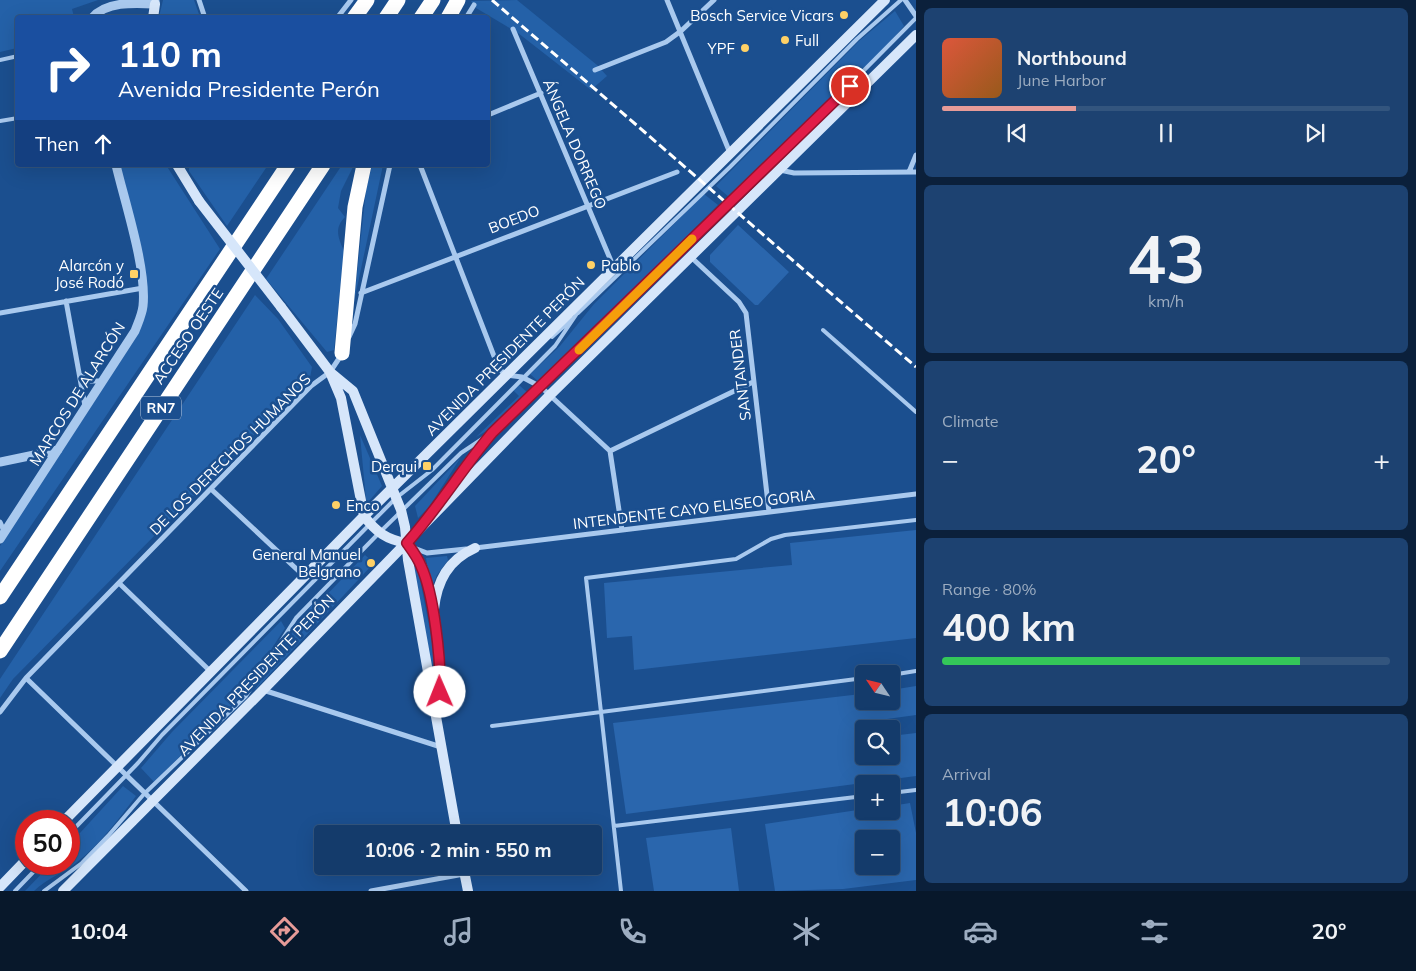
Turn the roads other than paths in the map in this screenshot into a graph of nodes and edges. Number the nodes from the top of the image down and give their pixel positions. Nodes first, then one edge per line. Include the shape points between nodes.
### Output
1 (199, 0) edge
2 (351, 0) edge
3 (367, 0) edge
4 (398, 0) edge
5 (433, 0) edge
6 (458, 0) edge
7 (667, 0) edge
8 (714, 0) edge
9 (885, 0) edge
10 (901, 0) edge
11 (905, 0) edge
12 (155, 2) edge
13 (474, 5) dead end
14 (96, 15) edge
15 (153, 15) edge
16 (204, 15) edge
17 (340, 15) edge
18 (356, 15) edge
19 (388, 15) edge
20 (423, 15) edge
21 (450, 15) edge
22 (468, 15) edge
23 (916, 17) edge
24 (513, 29) dead end
25 (681, 31) junction
26 (916, 35) edge
27 (15, 57) edge
28 (0, 60) edge
29 (594, 70) dead end
30 (540, 94) junction
31 (490, 114) edge
32 (15, 118) edge
33 (0, 121) edge
34 (730, 153) junction
35 (916, 155) edge
36 (116, 167) edge
37 (178, 167) edge
38 (287, 167) edge
39 (322, 167) edge
40 (364, 167) edge
41 (390, 167) edge
42 (421, 167) edge
43 (780, 170) junction
44 (677, 172) dead end
45 (909, 172) junction
46 (916, 172) edge
47 (588, 204) junction
48 (455, 255) junction
49 (692, 258) junction
50 (614, 269) junction
51 (144, 288) junction
52 (361, 293) junction
53 (66, 301) junction
54 (578, 312) junction
55 (0, 313) edge
56 (823, 330) dead end
57 (342, 353) junction
58 (330, 372) junction
59 (79, 375) junction
60 (506, 376) junction
61 (522, 377) junction
62 (102, 381) junction
63 (753, 382) junction
64 (541, 387) junction
65 (551, 394) junction
66 (86, 408) junction
67 (916, 412) edge
68 (492, 433) junction
69 (58, 450) junction
70 (610, 451) junction
71 (0, 462) edge
72 (392, 487) junction
73 (210, 489) junction
74 (916, 494) edge
75 (396, 498) junction
76 (401, 510) junction
77 (769, 512) junction
78 (429, 518) junction
79 (367, 520) junction
80 (916, 520) edge
81 (0, 522) edge
82 (622, 530) junction
83 (379, 533) junction
84 (2, 535) edge
85 (407, 543) junction
86 (475, 548) junction
87 (304, 576) junction
88 (120, 584) junction
89 (0, 597) edge
90 (434, 617) junction
91 (0, 651) edge
92 (210, 671) junction
93 (916, 672) edge
94 (900, 674) edge
95 (26, 678) junction
96 (855, 679) edge
97 (263, 690) junction
98 (0, 712) edge
99 (600, 712) junction
100 (492, 726) dead end
101 (439, 727) junction
102 (443, 748) junction
103 (117, 767) junction
104 (126, 776) junction
105 (916, 790) edge
106 (900, 792) edge
107 (144, 794) junction
108 (855, 797) edge
109 (152, 802) junction
110 (75, 810) edge
111 (80, 823) edge
112 (456, 825) edge
113 (614, 826) junction
114 (15, 871) edge
115 (30, 875) edge
116 (441, 875) edge
117 (464, 875) edge
118 (0, 887) edge
119 (15, 891) edge
120 (44, 891) edge
121 (63, 891) edge
122 (246, 891) edge
123 (371, 891) edge
124 (468, 891) edge
125 (622, 891) edge

1 - 16 street
2 - 17 street
3 - 18 highway
4 - 19 highway
5 - 20 highway
6 - 21 highway
7 - 25 street
8 - 25 street
9 - 34 main road, AVENIDA PRESIDENTE PERÓN
10 - 54 lane via 857,39 730,167
11 - 23 street
12 - 14 street via 117,5
12 - 15 main road
13 - 22 street
23 - 64 lane via 780,155
24 - 30 street, ÁNGELA DORREGO
25 - 29 street via 666,42
25 - 34 street
26 - 43 main road, AVENIDA PRESIDENTE PERÓN
27 - 28 lane
30 - 31 street
30 - 47 street, ÁNGELA DORREGO
32 - 33 lane
34 - 50 main road, AVENIDA PRESIDENTE PERÓN
35 - 45 street
36 - 51 street, MARCOS DE ALARCÓN
37 - 58 main road, bridge via 199,201
38 - 89 highway, ACCESO OESTE / RN7
39 - 91 highway, ACCESO OESTE / RN7
40 - 57 highway via 355,207
41 - 52 street, DE LOS DERECHOS HUMANOS
42 - 48 street
43 - 45 street via 794,173
43 - 49 main road, AVENIDA PRESIDENTE PERÓN
44 - 47 street, BOEDO
45 - 46 street
47 - 48 street, BOEDO
47 - 50 street, ÁNGELA DORREGO
48 - 52 street, BOEDO
48 - 60 street via 499,369
49 - 63 street, SANTANDER via 744,308
49 - 65 main road, AVENIDA PRESIDENTE PERÓN
50 - 60 main road, AVENIDA PRESIDENTE PERÓN
51 - 53 street
51 - 62 street, MARCOS DE ALARCÓN via 140,319
52 - 57 street, DE LOS DERECHOS HUMANOS via 355,324
53 - 55 street
53 - 59 street
54 - 60 lane
54 - 61 lane via 555,346
56 - 67 lane
57 - 58 street, DE LOS DERECHOS HUMANOS
58 - 72 main road via 352,391
58 - 73 street, DE LOS DERECHOS HUMANOS via 311,386
58 - 79 main road via 345,409 358,497
59 - 62 street via 90,381
59 - 66 street
60 - 61 street
60 - 72 main road, AVENIDA PRESIDENTE PERÓN
61 - 64 street
61 - 75 lane via 432,470
62 - 66 street, MARCOS DE ALARCÓN
63 - 70 street
63 - 77 street, SANTANDER
64 - 65 street
64 - 68 lane
65 - 70 street
65 - 78 main road, AVENIDA PRESIDENTE PERÓN
66 - 69 street, MARCOS DE ALARCÓN
68 - 76 lane via 461,453
68 - 78 lane
69 - 71 street
69 - 84 street, MARCOS DE ALARCÓN
70 - 82 street
72 - 75 main road
72 - 79 main road, AVENIDA PRESIDENTE PERÓN
73 - 87 street
73 - 88 street, DE LOS DERECHOS HUMANOS
74 - 77 street, INTENDENTE CAYO ELISEO GORIA
75 - 76 main road
75 - 79 lane
76 - 83 lane
76 - 85 main road
77 - 82 street, INTENDENTE CAYO ELISEO GORIA
78 - 85 main road, AVENIDA PRESIDENTE PERÓN
79 - 83 main road
79 - 87 main road, AVENIDA PRESIDENTE PERÓN
79 - 104 lane
80 - 99 lane via 785,535 771,539 736,559 586,578
81 - 84 street
82 - 86 street, INTENDENTE CAYO ELISEO GORIA
83 - 85 main road via 391,540
83 - 107 lane via 296,618 246,696
85 - 86 street, INTENDENTE CAYO ELISEO GORIA via 427,553
85 - 90 main road via 423,569
85 - 97 main road, AVENIDA PRESIDENTE PERÓN
85 - 101 main road
86 - 90 main road via 456,559 440,580
87 - 92 main road, AVENIDA PRESIDENTE PERÓN
88 - 92 street
88 - 95 street, DE LOS DERECHOS HUMANOS
90 - 101 main road via 441,674
92 - 103 main road, AVENIDA PRESIDENTE PERÓN
93 - 94 lane
95 - 98 street, DE LOS DERECHOS HUMANOS
95 - 103 street
96 - 99 lane
97 - 102 street
97 - 109 main road, AVENIDA PRESIDENTE PERÓN
99 - 100 lane
99 - 113 lane
101 - 102 main road
102 - 112 main road
103 - 104 street
103 - 110 main road, AVENIDA PRESIDENTE PERÓN
104 - 107 street
104 - 111 lane
105 - 106 lane
107 - 109 street
107 - 120 lane via 82,863
108 - 113 lane
109 - 121 main road, AVENIDA PRESIDENTE PERÓN
109 - 122 street
113 - 125 lane
114 - 118 main road
115 - 119 lane
116 - 123 street
117 - 124 main road

